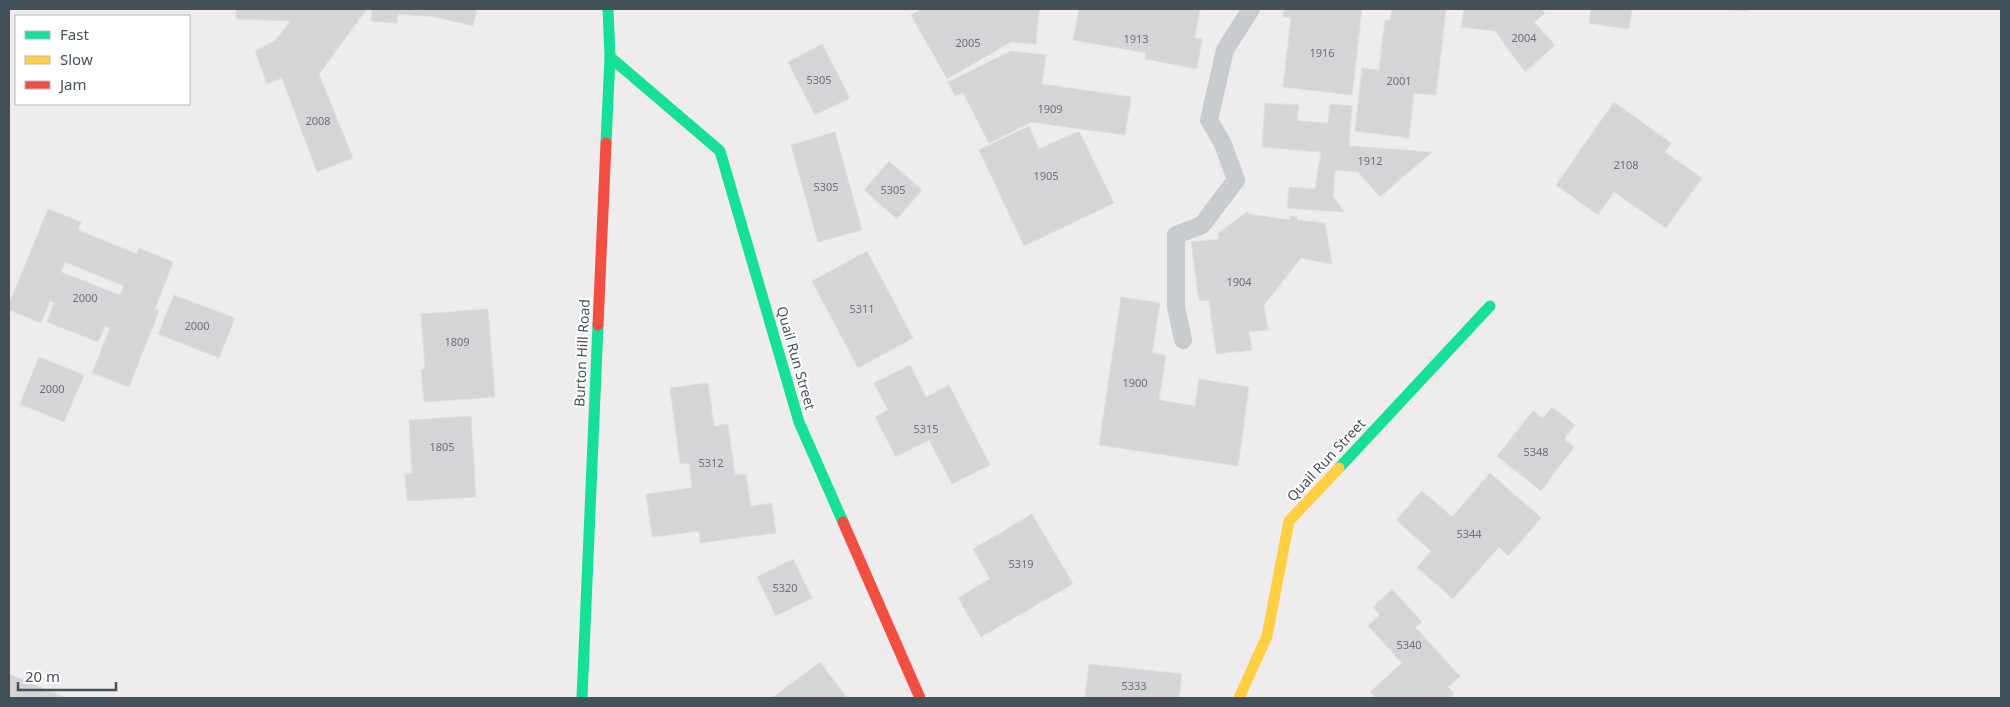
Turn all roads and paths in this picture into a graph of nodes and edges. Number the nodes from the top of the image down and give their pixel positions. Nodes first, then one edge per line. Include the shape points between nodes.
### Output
1 (608, 9) edge
2 (1251, 9) edge
3 (610, 57) junction
4 (1490, 306) dead end
5 (1183, 340) dead end
6 (582, 698) edge
7 (920, 698) edge
8 (1239, 698) edge

1 - 3 street, Burton Hill Road
2 - 5 lane via 1225,50 1209,120 1222,142 1236,180 1202,225 1176,235 1176,307
3 - 6 street, Burton Hill Road
3 - 7 street, Quail Run Street via 720,151 799,422
4 - 8 street, Quail Run Street via 1290,520 1267,636

